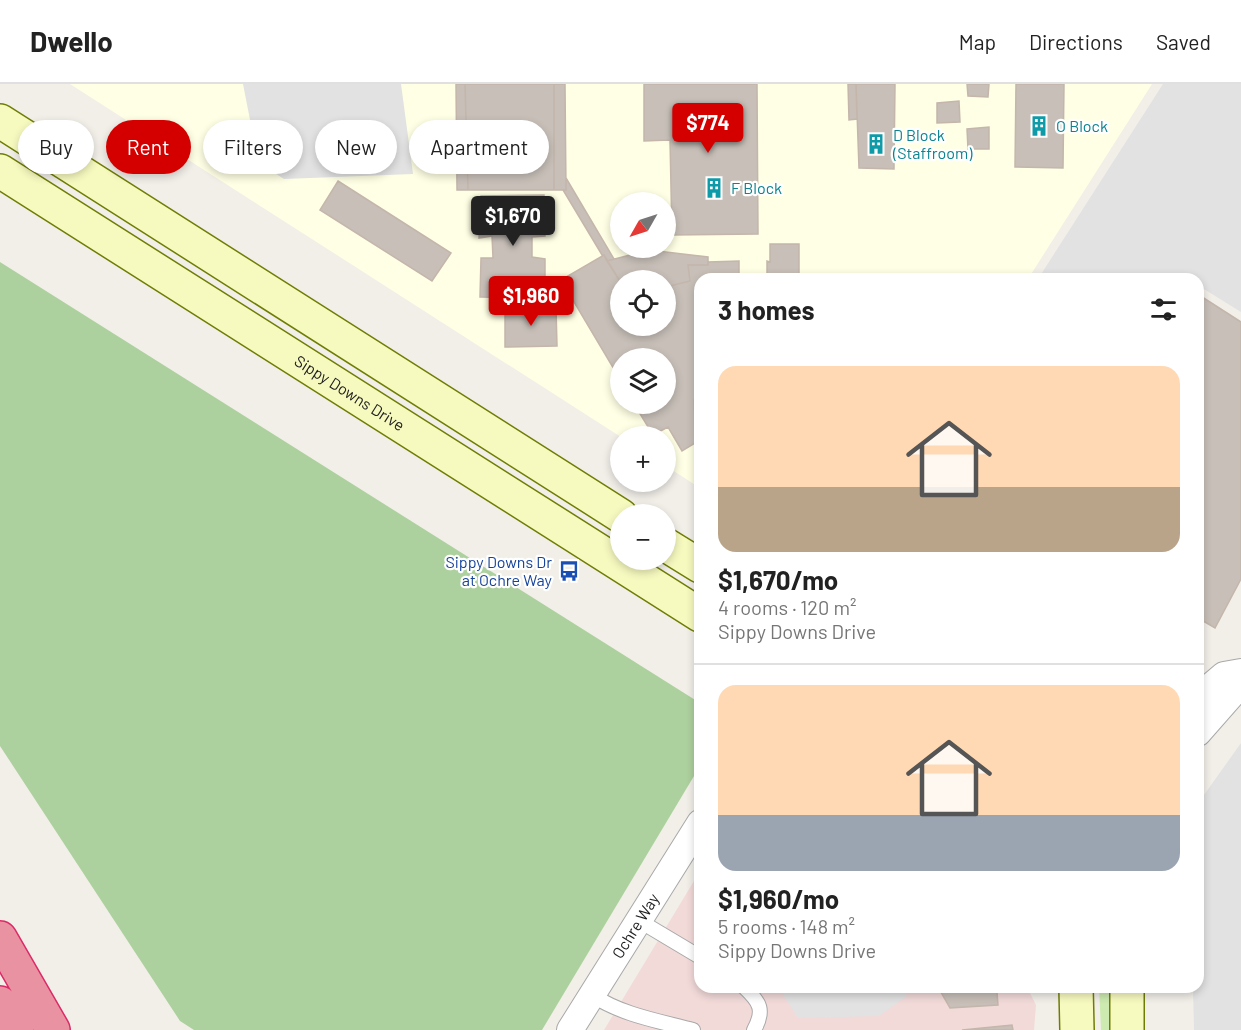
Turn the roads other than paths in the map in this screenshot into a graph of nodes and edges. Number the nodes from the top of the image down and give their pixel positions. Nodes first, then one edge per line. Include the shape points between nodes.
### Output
1 (0, 121) edge
2 (0, 171) edge
3 (610, 509) edge
4 (676, 550) edge
5 (694, 562) edge
6 (694, 611) edge
7 (1241, 672) edge
8 (1241, 681) edge
9 (1204, 692) edge
10 (1204, 726) edge
11 (694, 832) edge
12 (638, 920) junction
13 (0, 938) edge
14 (694, 953) edge
15 (750, 993) edge
16 (1076, 993) edge
17 (1127, 993) edge
18 (592, 995) junction
19 (0, 1003) edge
20 (17, 1030) edge
21 (53, 1030) edge
22 (570, 1030) edge
23 (693, 1030) edge
24 (754, 1030) edge
25 (1077, 1030) edge
26 (1127, 1030) edge

1 - 3 main road
2 - 6 main road, Sippy Downs Drive
4 - 5 main road
7 - 9 street via 1224,675
8 - 10 street
11 - 12 street, Ochre Way
12 - 14 lane
12 - 18 street, Ochre Way
13 - 21 highway
15 - 24 lane via 758,1001 761,1013
16 - 25 main road
17 - 26 main road
18 - 22 street, Ochre Way
18 - 23 lane via 624,1011
19 - 20 highway

